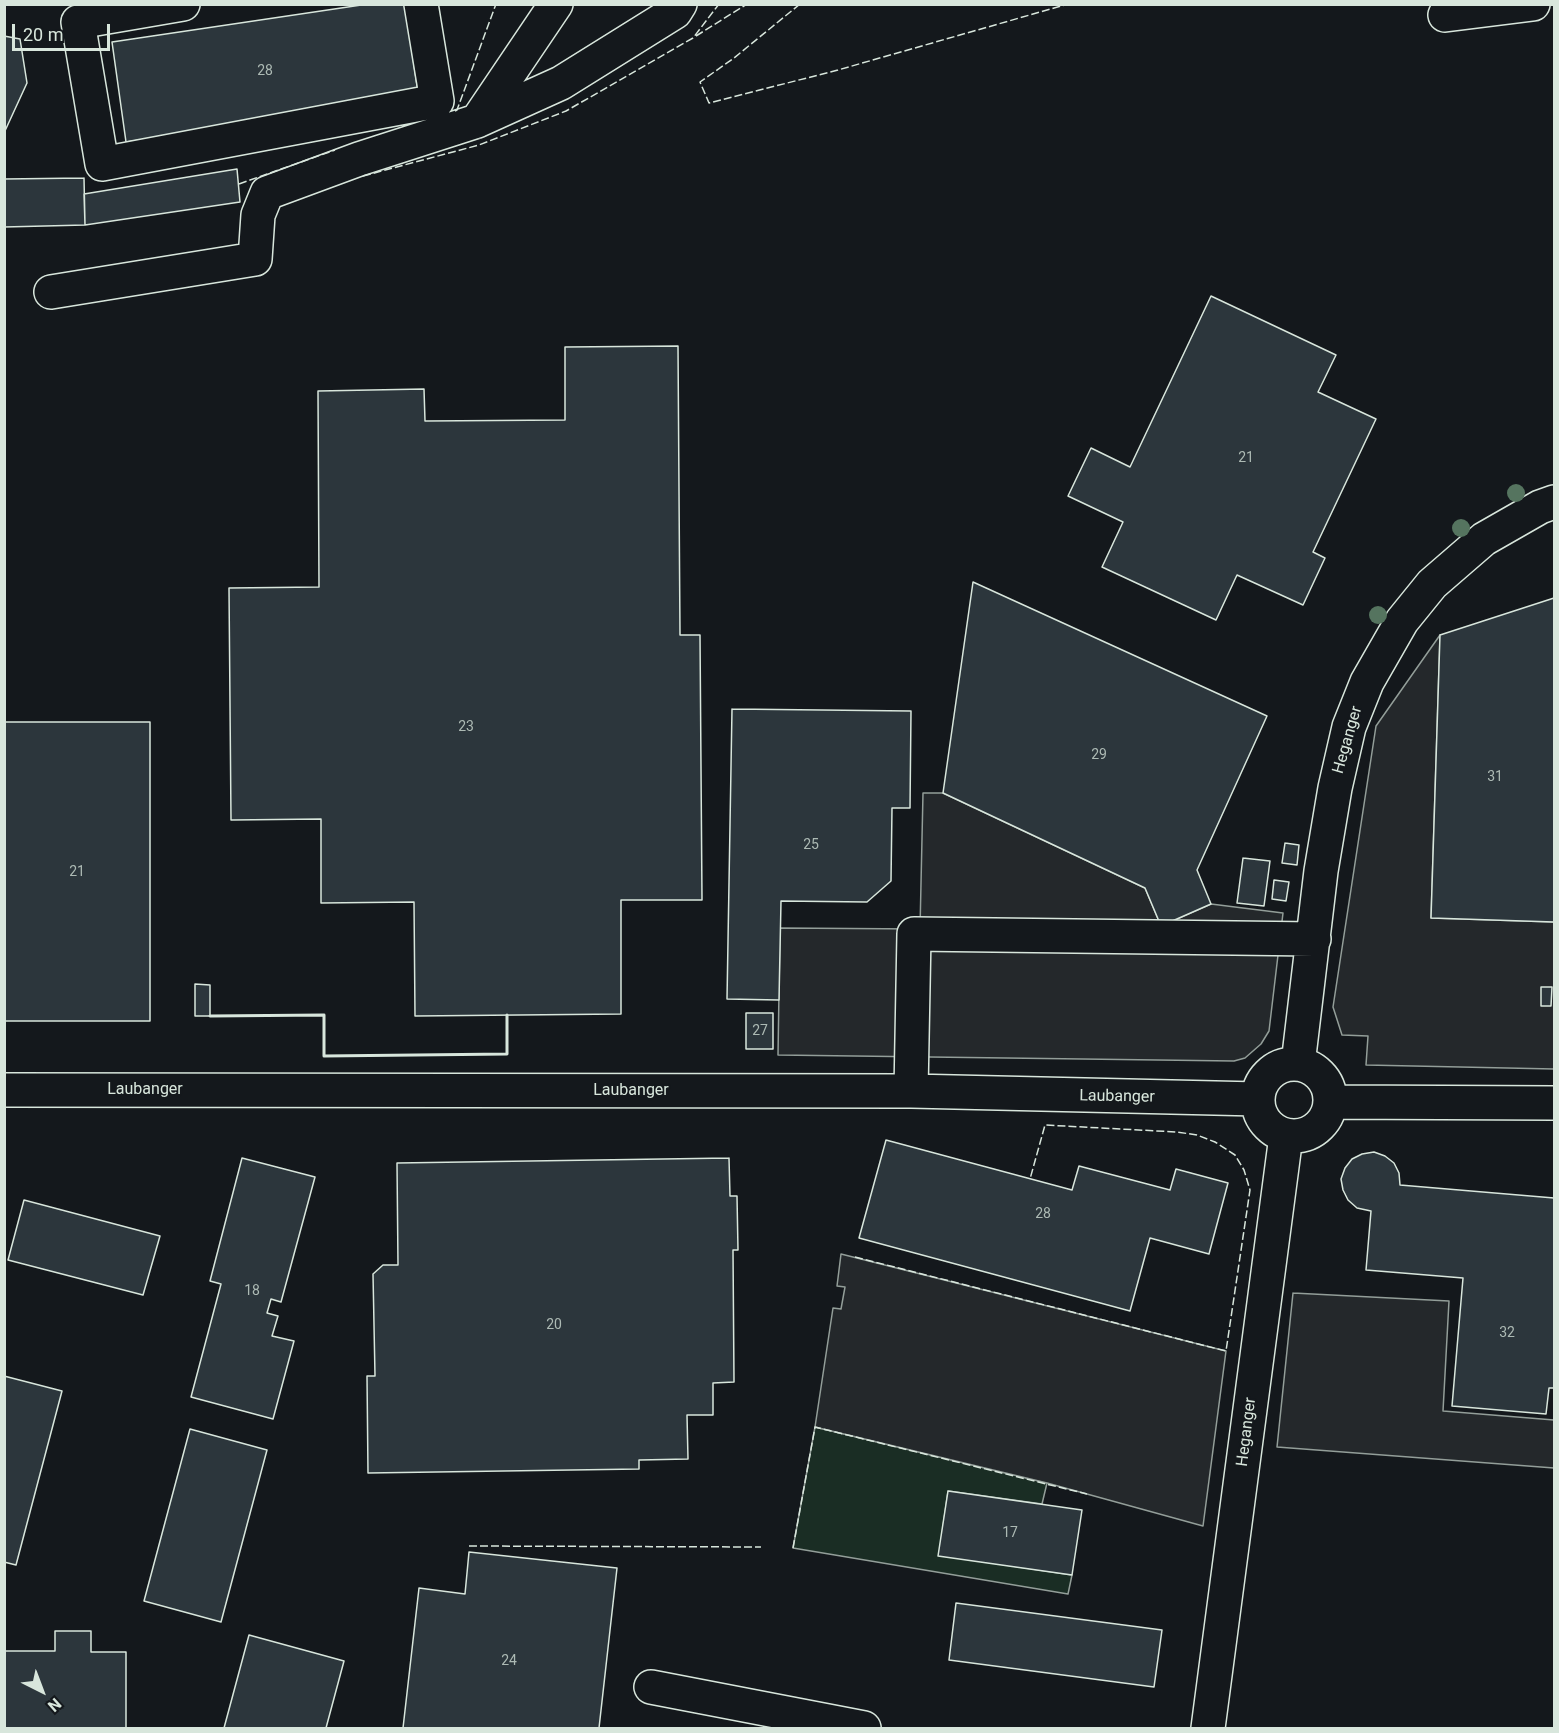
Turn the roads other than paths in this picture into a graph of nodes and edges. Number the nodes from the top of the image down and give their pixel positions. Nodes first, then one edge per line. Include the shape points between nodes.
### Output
1 (183, 4) edge
2 (421, 4) edge
3 (556, 4) edge
4 (680, 4) edge
5 (1533, 4) edge
6 (1445, 15) dead end
7 (477, 121) junction
8 (51, 292) dead end
9 (1554, 501) edge
10 (1314, 939) junction
11 (1298, 1064) junction
12 (4, 1090) edge
13 (912, 1091) junction
14 (1258, 1099) junction
15 (1330, 1102) junction
16 (1554, 1102) edge
17 (1286, 1136) junction
18 (651, 1687) dead end
19 (864, 1728) edge
20 (1208, 1728) edge

1 - 2 street via 78,22 102,164 438,101
3 - 7 street
4 - 7 street via 675,12 561,83
5 - 6 street
7 - 8 street via 267,193 258,215 255,260
9 - 10 street, Heganger via 1484,539 1432,584 1402,621 1379,659 1348,727 1323,861
10 - 11 street, Heganger
10 - 13 street via 914,934
11 - 14 street via 1274,1070 1264,1080
11 - 15 street via 1318,1073 1330,1092
12 - 13 street, Laubanger
13 - 14 street, Laubanger
14 - 17 street via 1268,1126
15 - 16 street
15 - 17 street via 1321,1125 1308,1134
17 - 20 street, Heganger
18 - 19 street

